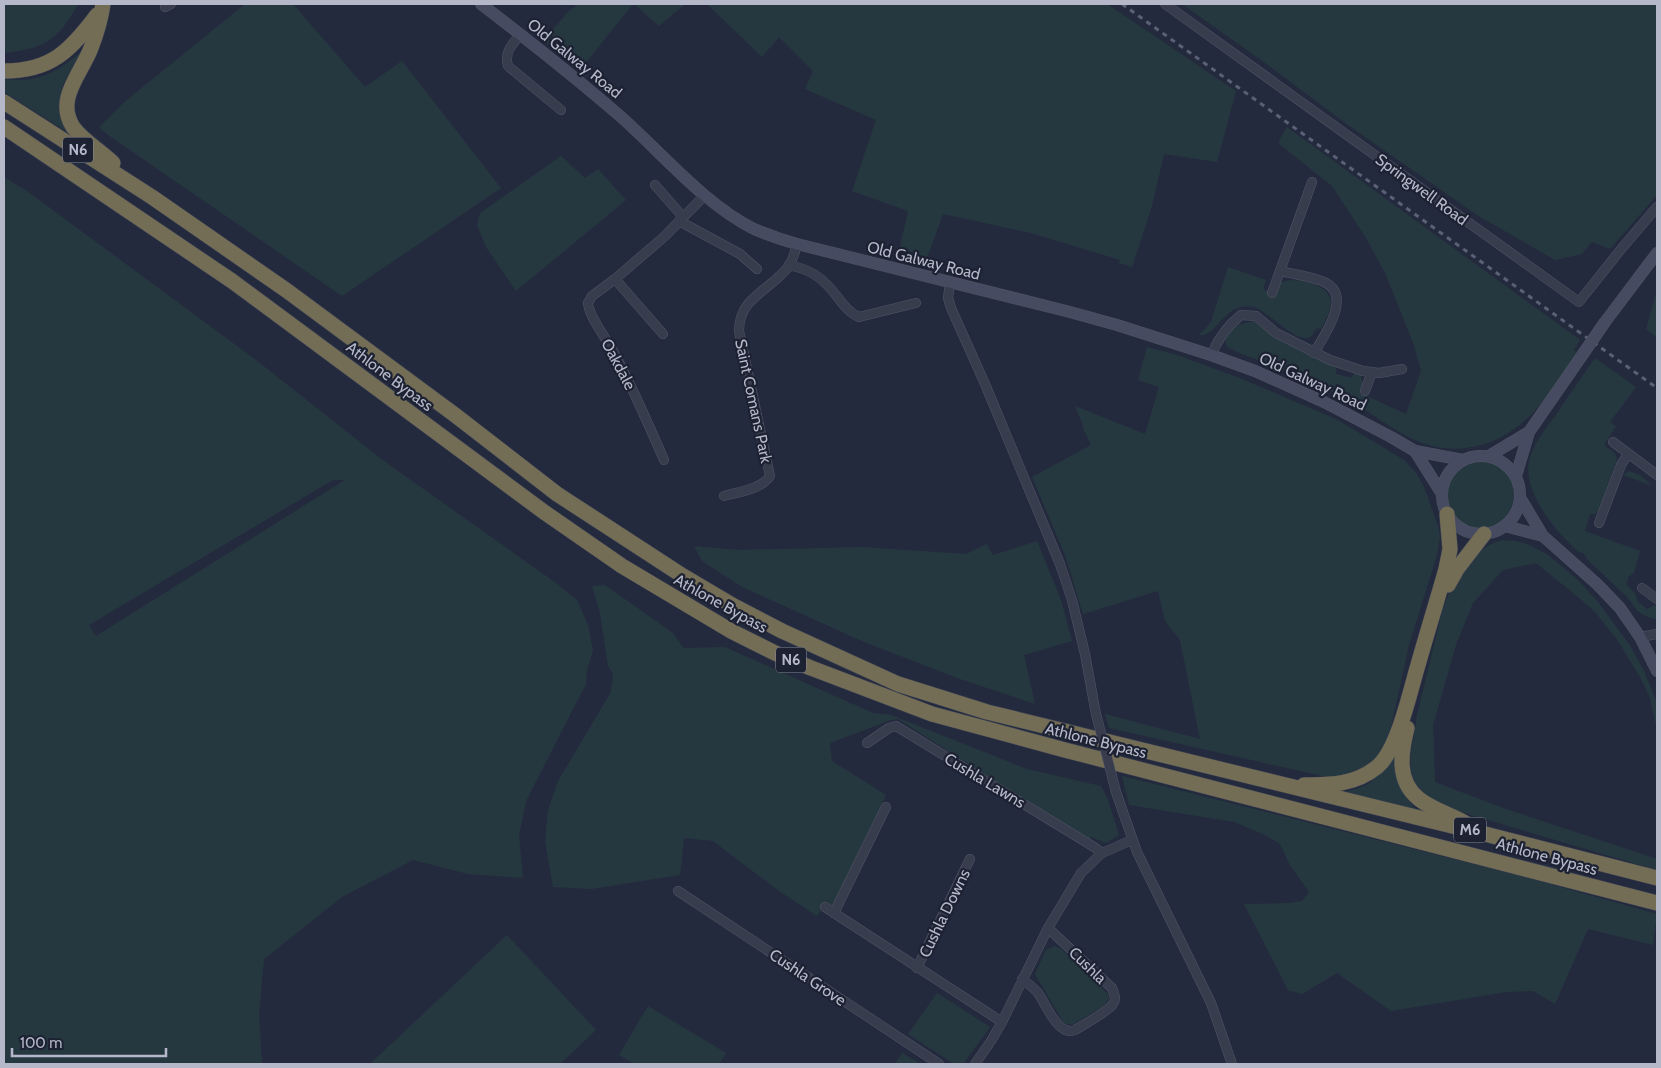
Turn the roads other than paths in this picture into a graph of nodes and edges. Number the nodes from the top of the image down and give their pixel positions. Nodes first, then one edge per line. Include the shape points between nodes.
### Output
1 (481, 4) edge
2 (1165, 4) edge
3 (103, 5) edge
4 (521, 34) junction
5 (4, 71) edge
6 (4, 102) edge
7 (561, 110) dead end
8 (4, 127) edge
9 (4, 138) edge
10 (51, 159) junction
11 (1312, 182) dead end
12 (655, 185) dead end
13 (705, 195) junction
14 (152, 197) junction
15 (1657, 207) edge
16 (681, 219) junction
17 (797, 244) junction
18 (1657, 253) edge
19 (790, 265) junction
20 (757, 269) dead end
21 (1280, 271) junction
22 (615, 279) junction
23 (950, 283) junction
24 (1272, 293) dead end
25 (916, 303) dead end
26 (663, 334) dead end
27 (1314, 353) junction
28 (1211, 355) junction
29 (1402, 369) dead end
30 (1372, 372) junction
31 (1366, 391) dead end
32 (1529, 432) junction
33 (1613, 442) dead end
34 (1415, 451) junction
35 (1628, 454) junction
36 (1489, 456) junction
37 (664, 460) dead end
38 (1463, 460) junction
39 (1657, 474) edge
40 (1516, 476) junction
41 (1442, 494) junction
42 (724, 496) dead end
43 (1521, 499) junction
44 (1447, 514) junction
45 (1599, 523) dead end
46 (1505, 526) junction
47 (1484, 534) junction
48 (1543, 536) junction
49 (1642, 588) dead end
50 (1657, 599) edge
51 (1657, 634) edge
52 (1640, 637) junction
53 (1657, 671) edge
54 (868, 743) dead end
55 (1283, 785) junction
56 (886, 807) dead end
57 (1485, 834) junction
58 (1132, 840) junction
59 (1102, 853) junction
60 (970, 859) dead end
61 (1657, 878) edge
62 (678, 891) dead end
63 (1655, 903) edge
64 (825, 907) dead end
65 (834, 913) junction
66 (1048, 928) junction
67 (917, 968) junction
68 (1022, 979) junction
69 (1002, 1022) junction
70 (939, 1064) edge
71 (975, 1064) edge
72 (1232, 1064) edge

1 - 4 main road, Old Galway Road
2 - 15 street, Springwell Road via 1580,302
3 - 5 highway via 82,35 62,55 28,69
3 - 14 highway via 90,50 71,86 67,106 69,118 87,141
4 - 7 street via 507,54 508,66
4 - 13 main road, Old Galway Road via 618,114
6 - 14 highway, Athlone Bypass / N6
8 - 10 highway, Athlone Bypass / N6
9 - 10 highway
10 - 63 highway, Athlone Bypass / N6 via 232,281 622,566 775,653 932,714
11 - 21 street
12 - 16 street
13 - 16 street, Oakdale
13 - 17 main road, Old Galway Road via 753,228
14 - 55 highway, Athlone Bypass / N6 via 286,290 557,494 732,606 898,684 987,712
16 - 20 street via 740,254
16 - 22 street, Oakdale
17 - 19 street, Saint Comans Park
17 - 23 main road, Old Galway Road
18 - 32 main road, bridge
19 - 25 street via 822,280 849,311 859,317
19 - 42 street, Saint Comans Park via 748,305 739,323 770,476 756,487
21 - 24 street
21 - 27 street via 1326,283 1337,301 1335,316
22 - 26 street
22 - 37 street, Oakdale via 592,296 588,305 635,394
23 - 28 main road, Old Galway Road via 1117,325
23 - 58 street, bridge via 948,298 951,308 1037,507 1072,600 1096,714
27 - 28 street via 1276,333 1256,316 1241,315 1216,343
27 - 30 street
28 - 34 main road, Old Galway Road via 1324,402
29 - 30 street
30 - 31 street
32 - 36 main road
32 - 40 main road
33 - 35 street
34 - 38 main road
34 - 41 main road
35 - 39 street
35 - 45 street
36 - 38 main road via 1479,455
36 - 40 main road via 1501,460
38 - 41 main road via 1446,477
40 - 43 main road
41 - 44 main road
43 - 46 main road via 1517,512
43 - 48 main road
44 - 47 main road via 1458,526
44 - 55 highway via 1450,549 1446,569 1387,756 1366,774 1336,785
46 - 47 main road
46 - 48 main road
47 - 57 highway via 1457,569 1444,593 1403,743 1401,765 1404,780 1420,800
48 - 52 main road via 1597,584 1620,608
49 - 50 street
51 - 52 street
52 - 53 main road
54 - 59 street, Cushla Lawns via 896,726
55 - 57 highway, M6
56 - 65 street
57 - 61 highway, M6
58 - 59 street
58 - 72 street via 1206,992
59 - 66 street via 1080,873
60 - 67 street, Cushla Downs
62 - 70 street, Cushla Grove
64 - 65 street, Cushla Downs
65 - 67 street, Cushla Downs
66 - 68 street
66 - 68 street, Cushla via 1112,988 1114,1004 1075,1030 1066,1031 1037,992
67 - 69 street, Cushla Downs
68 - 69 street
69 - 71 street

